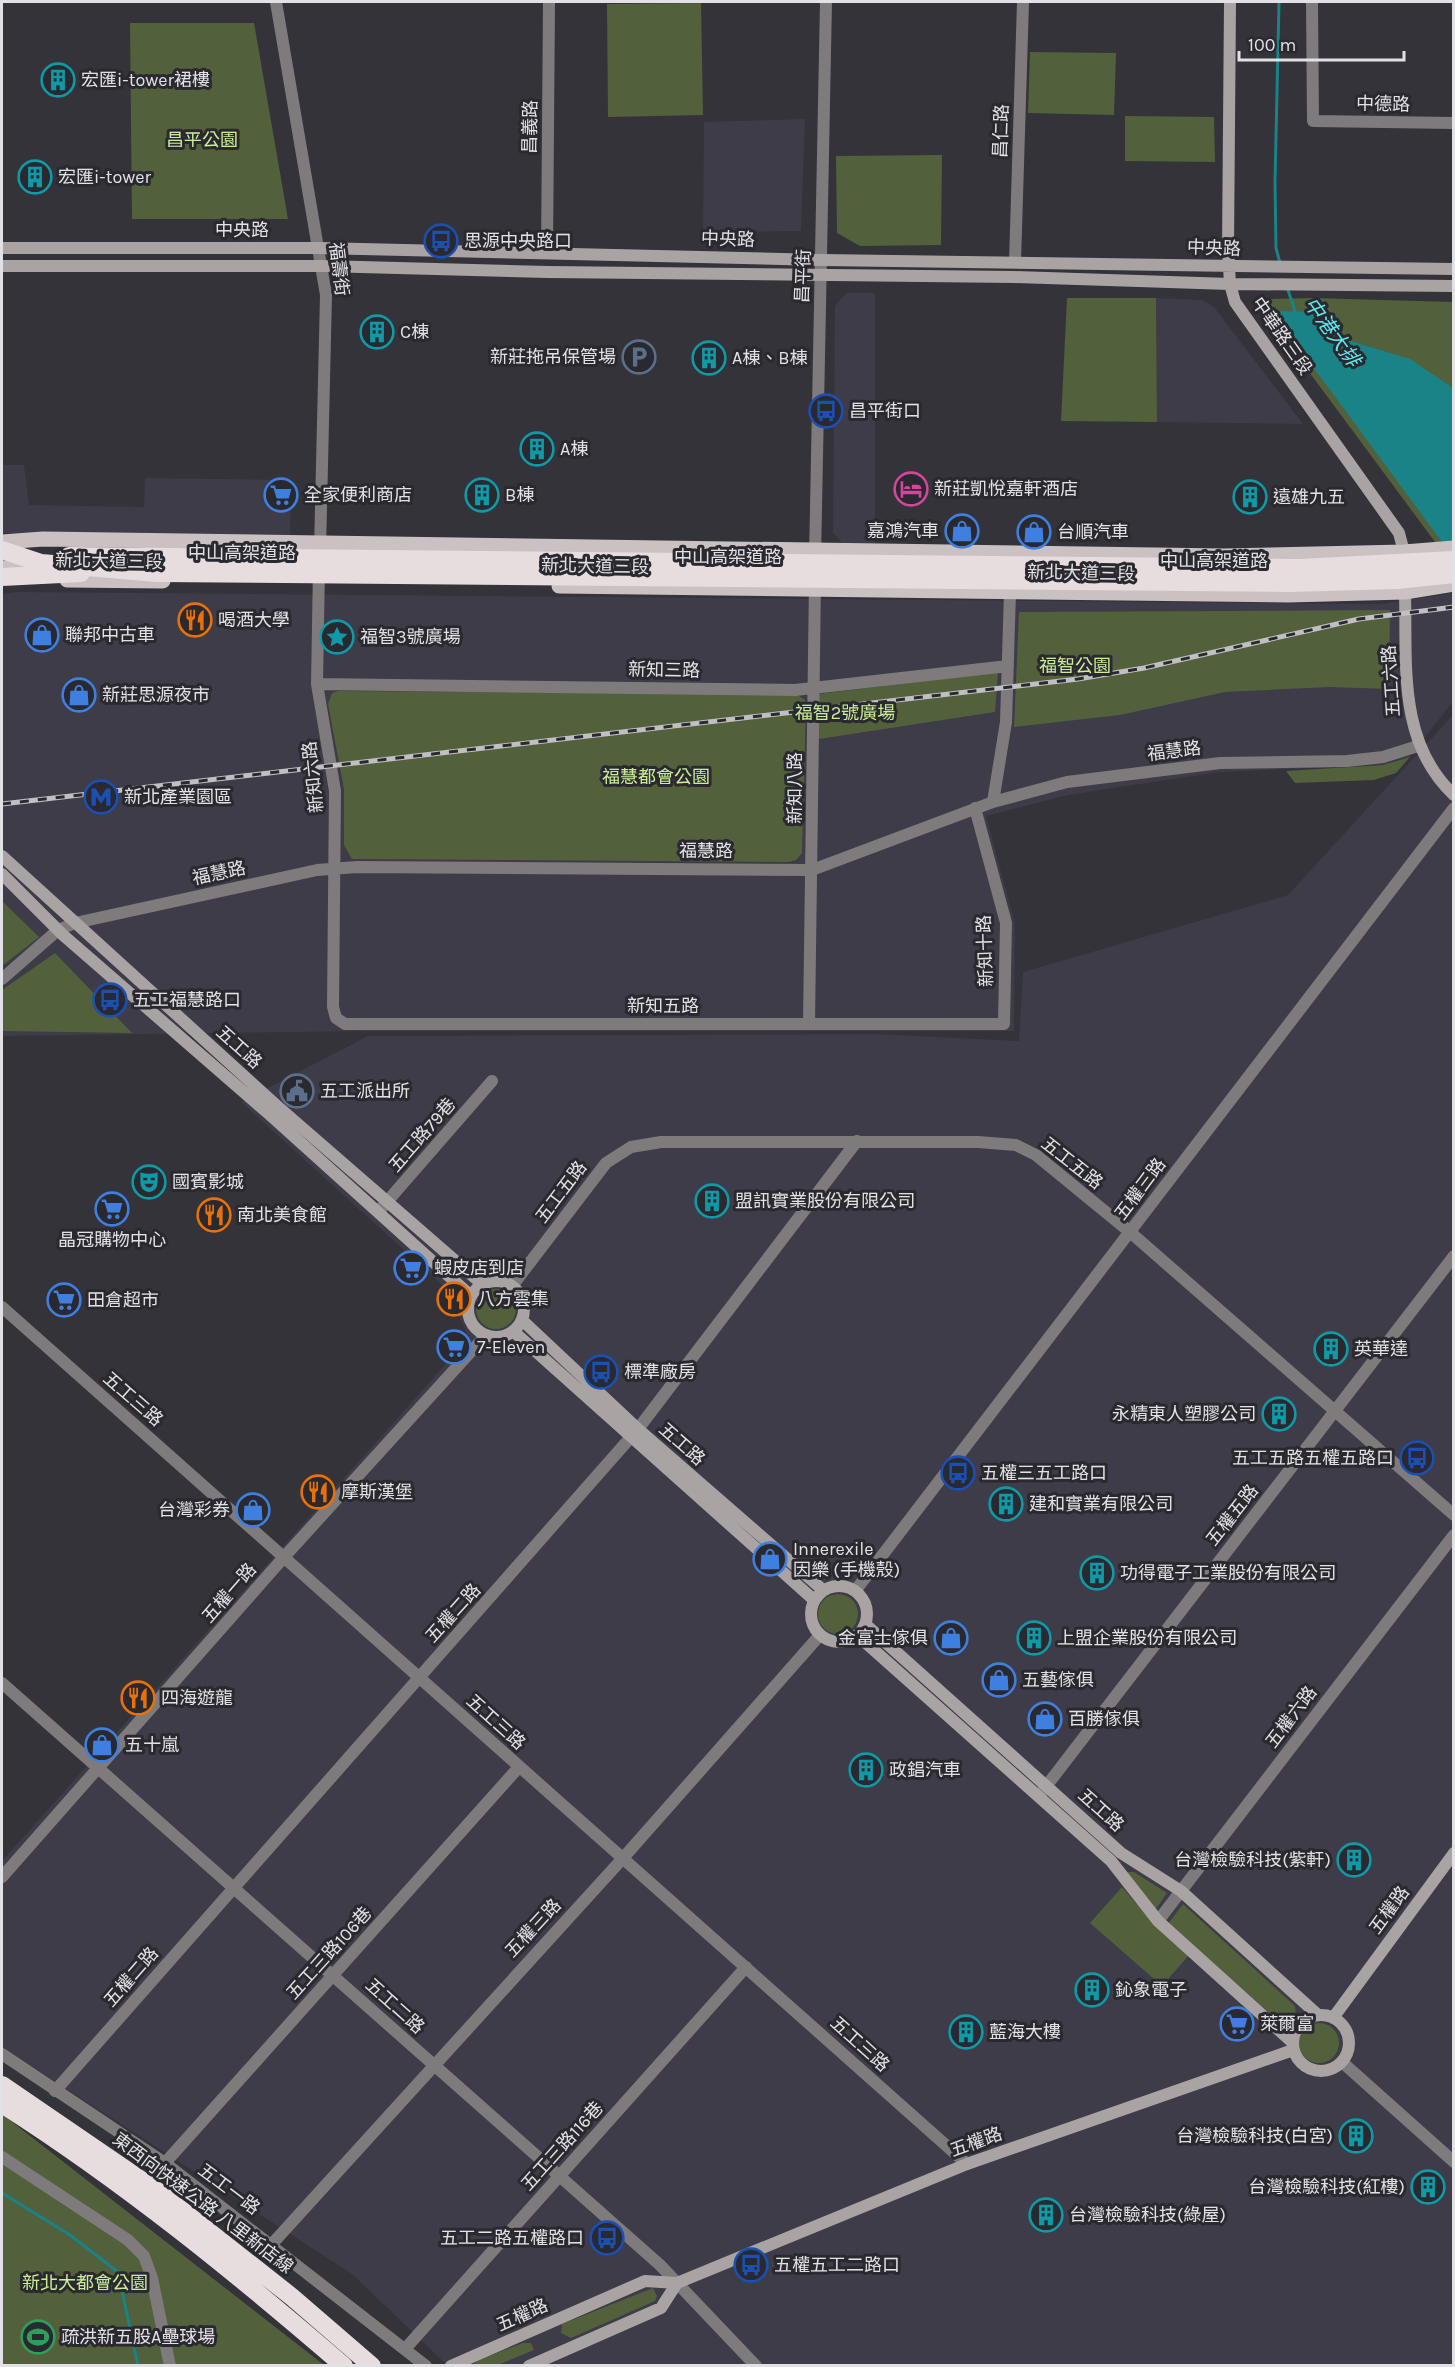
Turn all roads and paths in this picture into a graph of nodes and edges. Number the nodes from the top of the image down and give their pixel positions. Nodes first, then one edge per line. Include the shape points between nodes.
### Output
1 (276, 2) edge
2 (549, 2) edge
3 (826, 2) edge
4 (1023, 2) edge
5 (1230, 2) edge
6 (1312, 2) edge
7 (1454, 123) edge
8 (2, 248) edge
9 (319, 248) junction
10 (547, 252) junction
11 (822, 260) junction
12 (1015, 262) junction
13 (2, 266) edge
14 (323, 266) junction
15 (1229, 266) junction
16 (1454, 269) edge
17 (821, 276) junction
18 (1230, 285) junction
19 (1454, 286) edge
20 (2, 542) edge
21 (320, 544) junction
22 (2, 550) edge
23 (815, 552) junction
24 (1404, 552) junction
25 (2, 558) edge
26 (1451, 562) edge
27 (319, 565) junction
28 (2, 568) edge
29 (815, 571) junction
30 (1404, 572) junction
31 (157, 573) junction
32 (2, 578) edge
33 (319, 583) junction
34 (1454, 584) edge
35 (814, 588) junction
36 (1010, 592) junction
37 (1405, 592) junction
38 (1008, 666) junction
39 (317, 684) junction
40 (813, 688) junction
41 (1418, 746) junction
42 (1454, 795) edge
43 (993, 802) junction
44 (975, 808) junction
45 (1454, 808) edge
46 (2, 856) edge
47 (337, 868) junction
48 (812, 870) junction
49 (2, 874) edge
50 (75, 923) junction
51 (58, 930) junction
52 (2, 979) edge
53 (333, 1007) joint
54 (809, 1024) junction
55 (1004, 1024) joint
56 (492, 1081) dead end
57 (857, 1141) junction
58 (387, 1202) junction
59 (378, 1212) junction
60 (1130, 1232) junction
61 (1454, 1256) edge
62 (482, 1284) junction
63 (512, 1286) junction
64 (471, 1296) junction
65 (2, 1307) edge
66 (522, 1320) junction
67 (513, 1331) junction
68 (486, 1335) junction
69 (1334, 1412) junction
70 (634, 1433) junction
71 (1454, 1515) edge
72 (1454, 1535) edge
73 (285, 1557) junction
74 (823, 1590) junction
75 (855, 1591) junction
76 (813, 1600) junction
77 (865, 1624) junction
78 (820, 1635) junction
79 (857, 1635) junction
80 (420, 1678) junction
81 (2, 1683) edge
82 (519, 1767) junction
83 (99, 1768) junction
84 (1047, 1785) junction
85 (1038, 1797) junction
86 (1454, 1852) edge
87 (624, 1857) junction
88 (2, 1877) edge
89 (233, 1887) junction
90 (1181, 1891) junction
91 (1158, 1921) junction
92 (746, 1967) junction
93 (334, 1976) junction
94 (1318, 2015) junction
95 (1333, 2018) junction
96 (1293, 2046) junction
97 (2, 2055) edge
98 (1342, 2061) junction
99 (434, 2065) junction
100 (2, 2085) edge
101 (55, 2091) junction
102 (2, 2104) edge
103 (2, 2157) edge
104 (1454, 2162) edge
105 (165, 2163) junction
106 (967, 2164) junction
107 (558, 2178) junction
108 (272, 2244) junction
109 (677, 2283) junction
110 (405, 2349) junction
111 (170, 2366) edge
112 (344, 2366) edge
113 (372, 2366) edge
114 (426, 2366) edge
115 (451, 2366) edge
116 (529, 2366) edge
117 (756, 2366) edge

1 - 9 street, 福壽街
2 - 10 street, 昌義路
3 - 11 street, 昌平街
4 - 12 street, 昌仁路
5 - 15 street, 中華路三段
6 - 7 street, 中德路 via 1313,121
8 - 9 street, 中央路
9 - 10 street, 中央路
9 - 14 street, 福壽街
10 - 11 street, 中央路
11 - 12 street, 中央路
11 - 17 street, 昌平街
12 - 15 street, 中央路
13 - 14 street, 中央路
14 - 17 street, 中央路
14 - 21 street, 福壽街 via 326,295
15 - 16 street, 中央路
15 - 18 street, 中華路三段
17 - 18 street, 中央路 via 1014,277
17 - 23 street, 昌平街
18 - 19 street, 中央路
18 - 24 street, 中華路三段 via 1235,302 1399,533
20 - 21 main road, 新北大道三段
21 - 23 main road, 新北大道三段
21 - 27 street, 新知六路
22 - 31 highway, bridge via 41,564
23 - 24 main road, 新北大道三段 via 1224,556
23 - 29 street, 新知八路
24 - 26 main road, 新北大道三段
24 - 30 street, 五工六路
25 - 26 highway, 中山高架道路, bridge via 1300,568
26 - 30 main road, 新北大道三段
26 - 31 highway, 中山高架道路, bridge via 1397,580 1289,583
27 - 28 main road, 新北大道三段
27 - 29 main road, 新北大道三段
27 - 33 street, 新知六路
29 - 30 main road, 新北大道三段
29 - 35 street, 新知八路
30 - 37 street, 五工六路
31 - 32 highway, 中山高架道路, bridge
32 - 33 main road, 新北大道三段
33 - 35 main road, 新北大道三段
33 - 39 street, 新知六路
34 - 37 main road, 新北大道三段
35 - 36 main road, 新北大道三段
35 - 40 street, 新知八路
36 - 37 main road, 新北大道三段
36 - 38 street
37 - 41 street, 五工六路 via 1408,699
38 - 40 street, 新知三路
38 - 43 street via 1006,722
39 - 40 street, 新知三路
39 - 47 street, 新知六路 via 333,770
40 - 48 street, 新知八路
41 - 42 street, 五工六路
41 - 43 street, 福慧路 via 1383,757 1347,761 1220,763 1067,782
43 - 44 street, 福慧路
44 - 48 street, 福慧路
44 - 55 street, 新知十路 via 1006,923
45 - 60 street, 五權三路
46 - 50 street, 五工路
47 - 48 street, 福慧路
47 - 50 street, 福慧路
47 - 53 street, 新知六路
48 - 54 street, 新知八路
49 - 51 street, 五工路
50 - 51 street, 福慧路
50 - 58 street, 五工路
51 - 52 street, 福慧路
51 - 59 street, 五工路
53 - 54 street, 新知五路 via 340,1022 357,1025
54 - 55 street, 新知五路
56 - 58 street, 五工路79巷
57 - 60 street, 五工五路 via 1016,1145 1036,1155
57 - 63 street, 五工五路 via 661,1142 631,1147 606,1163
57 - 70 street, 五權二路
58 - 59 street, 五工路79巷
58 - 62 street, 五工路
59 - 64 street, 五工路
60 - 69 street, 五工五路
60 - 75 street, 五權三路
61 - 69 street, 五權五路
62 - 63 street via 501,1281
62 - 64 street
63 - 66 street via 522,1298
64 - 68 street via 470,1321
65 - 73 street, 五工三路
66 - 67 street
66 - 70 street, 五工路
67 - 68 street via 503,1336
67 - 70 street, 五工路
68 - 73 street, 五權一路
69 - 71 street, 五工五路
69 - 84 street, 五權五路
70 - 74 street, 五工路
70 - 76 street, 五工路
70 - 80 street, 五權二路
72 - 90 street, 五權六路
73 - 80 street, 五工三路
73 - 83 street, 五權一路
74 - 75 street via 839,1585
74 - 76 street
75 - 77 street via 867,1610
76 - 78 street via 812,1622
77 - 79 street
77 - 84 street, 五工路
78 - 79 street via 838,1642
78 - 87 street, 五權三路
79 - 85 street, 五工路
80 - 82 street, 五工三路
80 - 89 street, 五權二路
81 - 83 street, 五工二路
82 - 87 street, 五工三路
82 - 93 street, 五工三路106巷
83 - 88 street, 五權一路
83 - 89 street, 五工二路
84 - 85 street, 五權五路
84 - 90 street, 五工路 via 1121,1853
85 - 91 street, 五工路 via 1111,1861
86 - 95 street, 五權路
87 - 92 street, 五工三路
87 - 99 street, 五權三路
89 - 93 street, 五工二路
89 - 101 street, 五權二路
90 - 91 street, 五權六路
90 - 94 street, 五工路
91 - 96 street, 五工路
92 - 106 street, 五工三路
92 - 107 street, 五工三路116巷
93 - 99 street, 五工二路
93 - 105 street, 五工三路106巷
94 - 95 street
94 - 96 street via 1303,2021 1294,2034
95 - 98 street via 1344,2027 1349,2041
96 - 98 street via 1301,2063 1314,2070 1329,2070
96 - 106 street, 五權路
97 - 101 street, 五工一路
98 - 104 street
99 - 107 street, 五工二路
99 - 108 street, 五權三路
100 - 113 highway, 東西向快速公路 八里新店線 via 160,2193 284,2290
101 - 105 street, 五工一路
102 - 112 highway, 東西向快速公路 八里新店線 via 159,2215
103 - 111 street via 128,2240 144,2256
105 - 108 street, 五工一路
106 - 109 street, 五權路
107 - 109 street, 五工二路
107 - 110 street, 五工三路116巷
108 - 110 street, 五工一路
109 - 115 street, 五權路 via 645,2281
109 - 116 street via 661,2307
109 - 117 street, 五工二路
110 - 114 street, 五工一路

